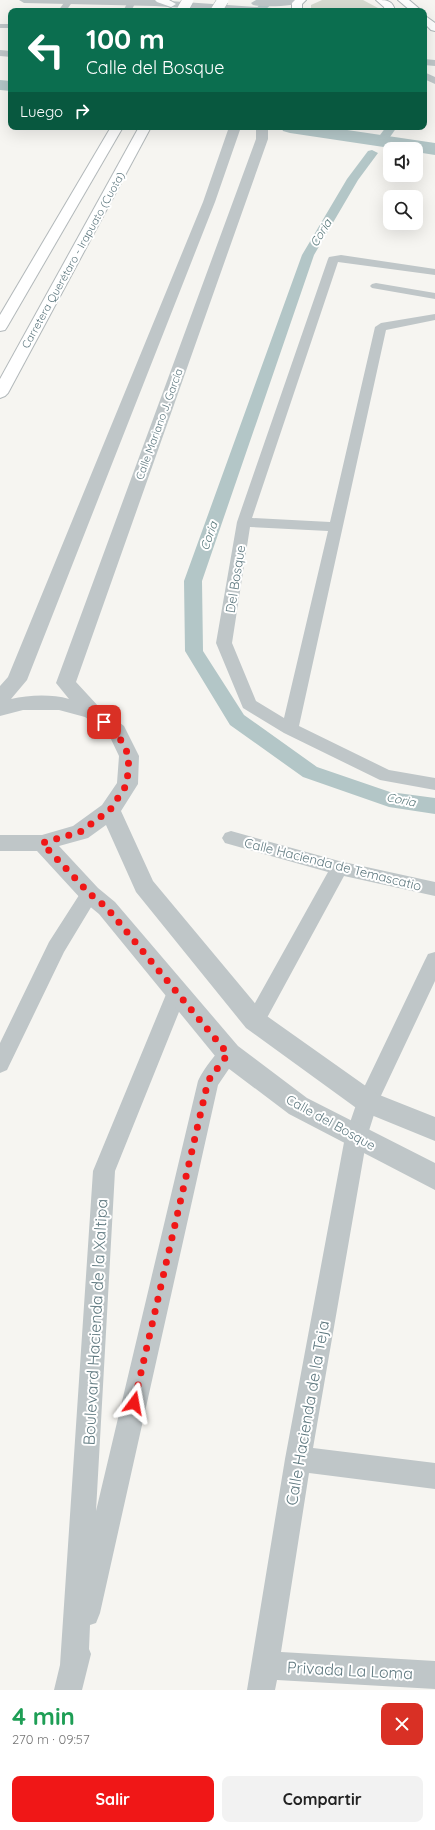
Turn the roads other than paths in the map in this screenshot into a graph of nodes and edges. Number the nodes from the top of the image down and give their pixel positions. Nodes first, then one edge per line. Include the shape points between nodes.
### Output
1 (24, 0) edge
2 (160, 0) edge
3 (213, 0) edge
4 (382, 0) edge
5 (403, 0) edge
6 (69, 1) junction
7 (171, 4) junction
8 (299, 4) edge
9 (130, 7) edge
10 (64, 8) edge
11 (234, 8) edge
12 (389, 8) edge
13 (412, 8) edge
14 (427, 21) edge
15 (435, 29) edge
16 (115, 130) edge
17 (143, 130) edge
18 (234, 130) edge
19 (262, 133) edge
20 (435, 272) edge
21 (376, 286) dead end
22 (435, 296) edge
23 (435, 317) edge
24 (0, 327) edge
25 (0, 393) edge
26 (244, 522) junction
27 (335, 527) junction
28 (0, 699) edge
29 (0, 709) edge
30 (92, 712) junction
31 (290, 729) junction
32 (435, 784) edge
33 (110, 810) junction
34 (231, 838) dead end
35 (42, 843) junction
36 (1, 845) edge
37 (339, 868) junction
38 (435, 889) edge
39 (90, 894) junction
40 (435, 960) edge
41 (177, 992) junction
42 (255, 1021) junction
43 (228, 1054) junction
44 (0, 1064) edge
45 (368, 1102) junction
46 (435, 1129) edge
47 (356, 1137) junction
48 (435, 1177) edge
49 (298, 1459) junction
50 (435, 1476) edge
51 (74, 1665) junction
52 (435, 1676) edge
53 (263, 1678) edge
54 (68, 1690) edge

1 - 6 street
2 - 7 main road
3 - 8 street
4 - 12 main road
5 - 13 main road
6 - 9 street
6 - 10 street
7 - 9 street
7 - 11 street
14 - 15 main road
16 - 24 main road
17 - 25 main road, Carretera Querétaro - Irapuato (Cuota)
18 - 28 street via 209,202 17,680
19 - 30 street, Calle Mariano J. García via 66,683
20 - 26 street, Del Bosque via 341,258 333,259
21 - 22 street
23 - 27 street via 381,327
26 - 27 street
26 - 31 street, Del Bosque via 224,643 248,704
27 - 31 street
29 - 30 street via 23,703 59,703
30 - 33 street via 116,731 129,756 127,784
31 - 32 street, Del Bosque via 386,776
33 - 35 street via 80,832
33 - 42 street via 144,886
34 - 37 street, Calle Hacienda de Temascatio
35 - 36 street
35 - 39 street, Calle del Bosque
37 - 38 street, Calle Hacienda de Temascatio
37 - 42 street
39 - 41 street, Calle del Bosque via 107,908
39 - 44 street via 56,948
40 - 45 street, Calle Hacienda de la Teja
41 - 43 street, Calle del Bosque
41 - 51 street, Boulevard Hacienda de la Xaltipa via 104,1172
42 - 45 street
43 - 47 street, Calle del Bosque via 298,1106
43 - 51 street, Boulevard Hacienda de la Xaltipa via 208,1081
45 - 46 street
45 - 47 street, Calle Hacienda de la Teja
47 - 48 street, Calle del Bosque
47 - 49 street, Calle Hacienda de la Teja
49 - 50 street
49 - 53 street, Calle Hacienda de la Teja
51 - 54 street, Boulevard Hacienda de la Xaltipa
52 - 53 street, Privada La Loma

